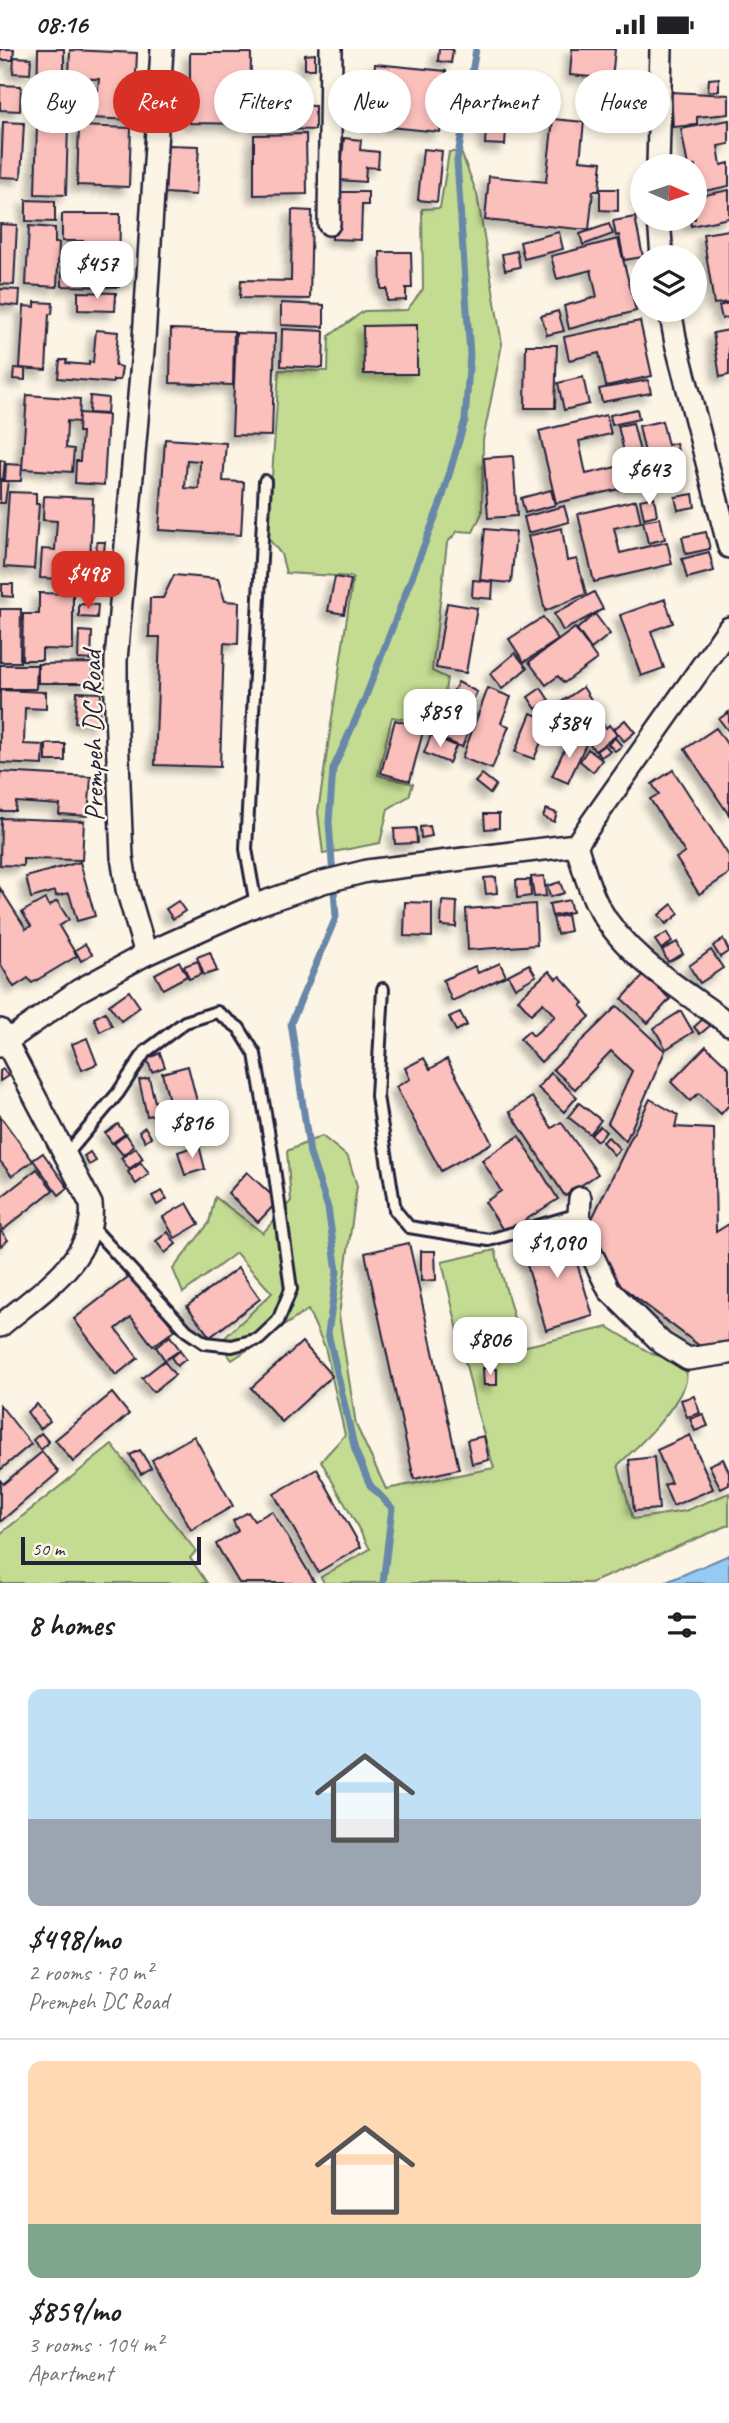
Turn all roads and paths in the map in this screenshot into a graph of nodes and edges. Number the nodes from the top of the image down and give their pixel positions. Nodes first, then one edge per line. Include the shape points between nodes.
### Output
1 (162, 49) edge
2 (331, 49) edge
3 (662, 49) edge
4 (658, 154) edge
5 (329, 224) dead end
6 (672, 322) edge
7 (265, 481) dead end
8 (729, 547) edge
9 (729, 628) edge
10 (576, 845) junction
11 (256, 905) junction
12 (146, 954) junction
13 (383, 989) dead end
14 (729, 1024) edge
15 (2, 1039) edge
16 (66, 1155) junction
17 (579, 1206) joint
18 (91, 1226) junction
19 (0, 1326) edge
20 (729, 1353) edge

1 - 12 street, Prempeh DC Road via 143,353 116,660 122,857
2 - 5 street
3 - 4 street
6 - 8 street
7 - 11 lane via 246,849
9 - 10 street
10 - 11 street via 367,871
10 - 14 street via 596,904 629,950
11 - 12 street
12 - 15 street
13 - 17 lane via 377,1096 395,1210 409,1227 489,1240
15 - 16 street
16 - 18 street via 91,1204
16 - 18 lane via 155,1044 185,1022 217,1012 239,1028 255,1054 291,1289 278,1321 259,1339 232,1346 205,1343 187,1331
17 - 20 street via 582,1234 609,1290 662,1343 688,1359
18 - 19 street via 74,1262

